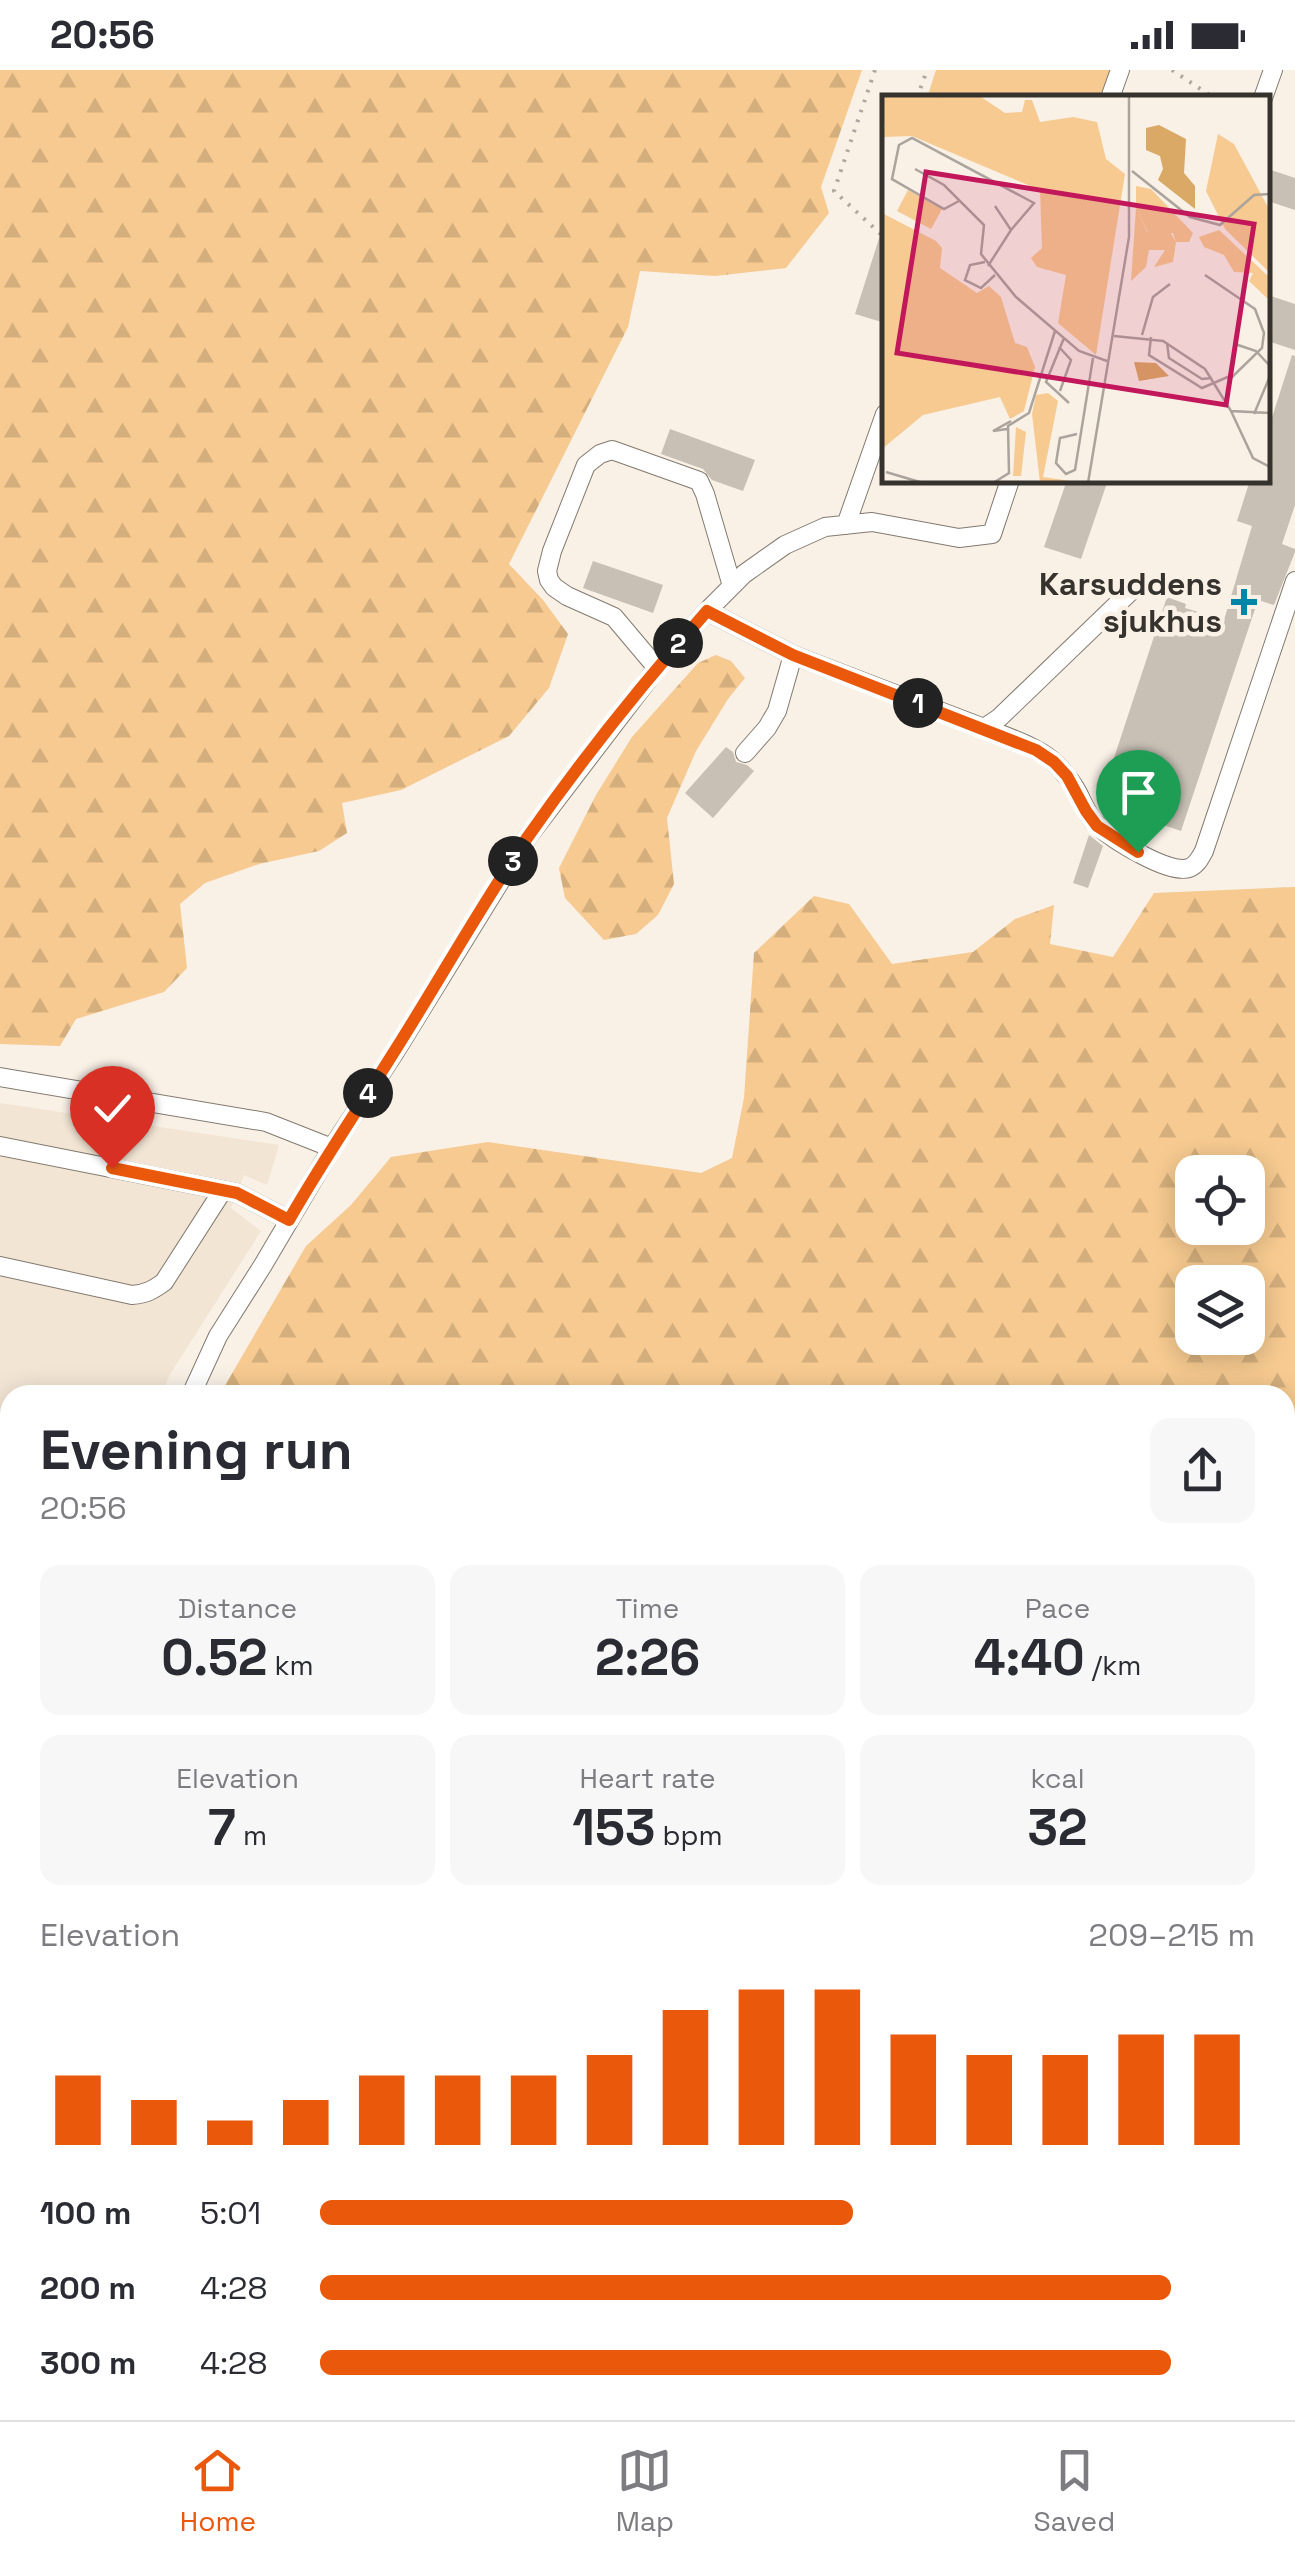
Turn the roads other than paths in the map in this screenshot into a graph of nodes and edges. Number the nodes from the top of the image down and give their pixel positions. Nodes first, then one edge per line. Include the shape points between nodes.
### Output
1 (1120, 70) edge
2 (1274, 70) edge
3 (1111, 95) edge
4 (1264, 95) edge
5 (882, 423) edge
6 (1009, 482) edge
7 (846, 525) junction
8 (1295, 581) edge
9 (732, 586) junction
10 (1132, 589) dead end
11 (707, 611) junction
12 (793, 655) junction
13 (657, 668) junction
14 (984, 728) junction
15 (745, 753) dead end
16 (0, 1076) edge
17 (0, 1146) edge
18 (332, 1148) junction
19 (223, 1190) junction
20 (289, 1220) junction
21 (0, 1266) edge
22 (196, 1385) edge

1 - 3 street
2 - 4 street
5 - 7 street
6 - 7 street via 992,534 959,538 872,522
7 - 9 street via 785,544
8 - 14 street via 1204,851 1192,867 1167,866 1097,826 1054,762
9 - 11 street
9 - 13 street via 698,481 612,450 586,465 552,551 549,580 614,618
10 - 14 street
11 - 12 street
11 - 13 street
12 - 14 street
12 - 15 street via 777,712
13 - 18 street via 527,838
16 - 18 street via 266,1122
17 - 19 street
18 - 20 street
19 - 20 street
19 - 21 street via 164,1282 143,1294
20 - 22 street

